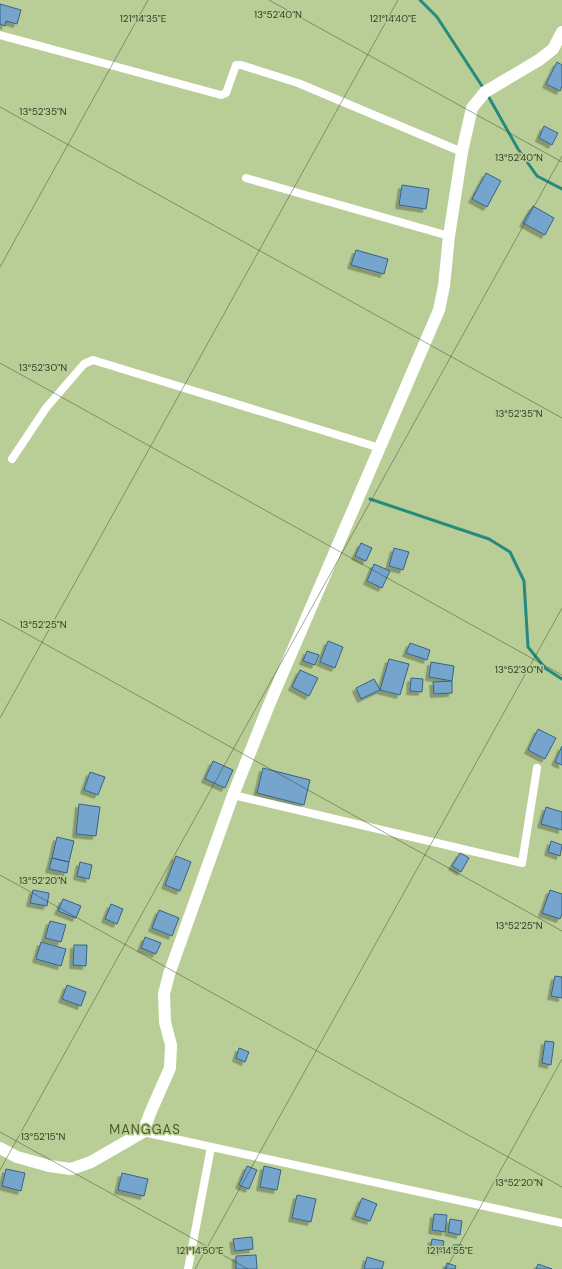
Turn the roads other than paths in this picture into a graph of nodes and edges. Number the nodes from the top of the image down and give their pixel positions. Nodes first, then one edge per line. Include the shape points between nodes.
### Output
1 (562, 32) edge
2 (0, 35) edge
3 (462, 152) junction
4 (246, 178) dead end
5 (449, 236) junction
6 (380, 448) junction
7 (12, 459) dead end
8 (537, 768) dead end
9 (233, 795) junction
10 (143, 1132) junction
11 (210, 1147) junction
12 (0, 1148) edge
13 (562, 1222) edge
14 (188, 1269) edge

1 - 3 street via 553,50 485,92 472,108
2 - 3 street via 220,95 226,93 236,65 241,65 298,83
3 - 5 street
4 - 5 street
5 - 6 street via 439,310
6 - 7 street via 93,360 84,364 46,408
6 - 9 street
8 - 9 street via 522,863
9 - 10 street via 169,974 164,994 165,1022 171,1045 170,1068
10 - 11 street
10 - 12 street via 91,1162 71,1169 17,1157
11 - 13 street
11 - 14 street

